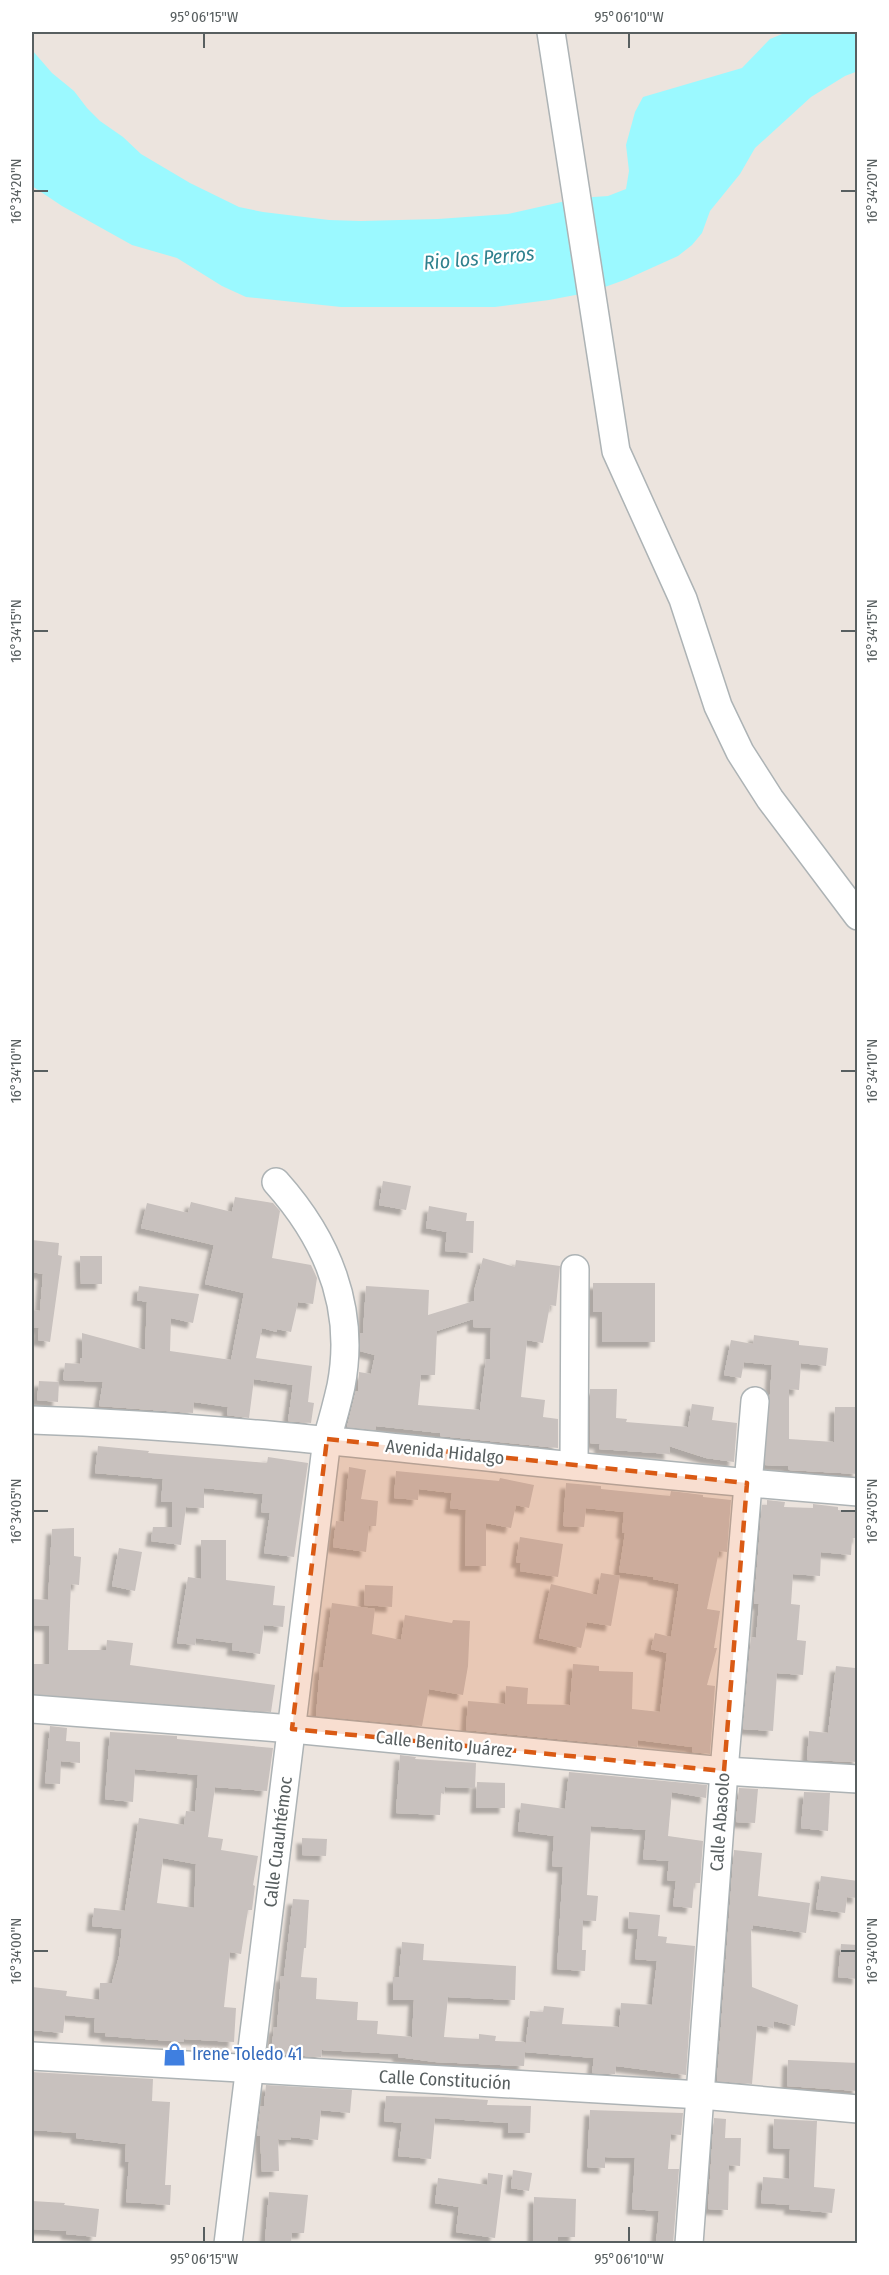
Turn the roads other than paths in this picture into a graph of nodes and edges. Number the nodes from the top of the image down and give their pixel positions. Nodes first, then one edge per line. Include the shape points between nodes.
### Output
1 (551, 32) edge
2 (858, 916) edge
3 (276, 1182) dead end
4 (575, 1269) dead end
5 (754, 1401) dead end
6 (32, 1420) edge
7 (327, 1439) junction
8 (574, 1466) junction
9 (747, 1483) junction
10 (858, 1492) edge
11 (32, 1708) edge
12 (292, 1729) junction
13 (724, 1772) junction
14 (858, 1779) edge
15 (32, 2056) edge
16 (250, 2068) junction
17 (701, 2095) junction
18 (858, 2109) edge
19 (228, 2244) edge
20 (689, 2244) edge

1 - 2 street via 616,451 683,598 718,706 740,752 770,799
3 - 7 street, Calle Cuauhtémoc via 298,1207 320,1244 332,1270 344,1318 341,1383
4 - 8 street
5 - 9 street, Calle Abasolo
6 - 7 street, Avenida Hidalgo
7 - 8 street, Avenida Hidalgo
7 - 12 street, Calle Cuauhtémoc
8 - 9 street, Avenida Hidalgo
9 - 10 street, Avenida Hidalgo
9 - 13 street, Calle Abasolo
11 - 12 street, Calle Benito Juárez
12 - 13 street, Calle Benito Juárez
12 - 16 street, Calle Cuauhtémoc
13 - 14 street, Calle Benito Juárez
13 - 17 street, Calle Abasolo
15 - 16 street, Calle Constitución
16 - 17 street, Calle Constitución
16 - 19 street, Calle Cuauhtémoc
17 - 18 street, Calle Constitución
17 - 20 street, Calle Abasolo

